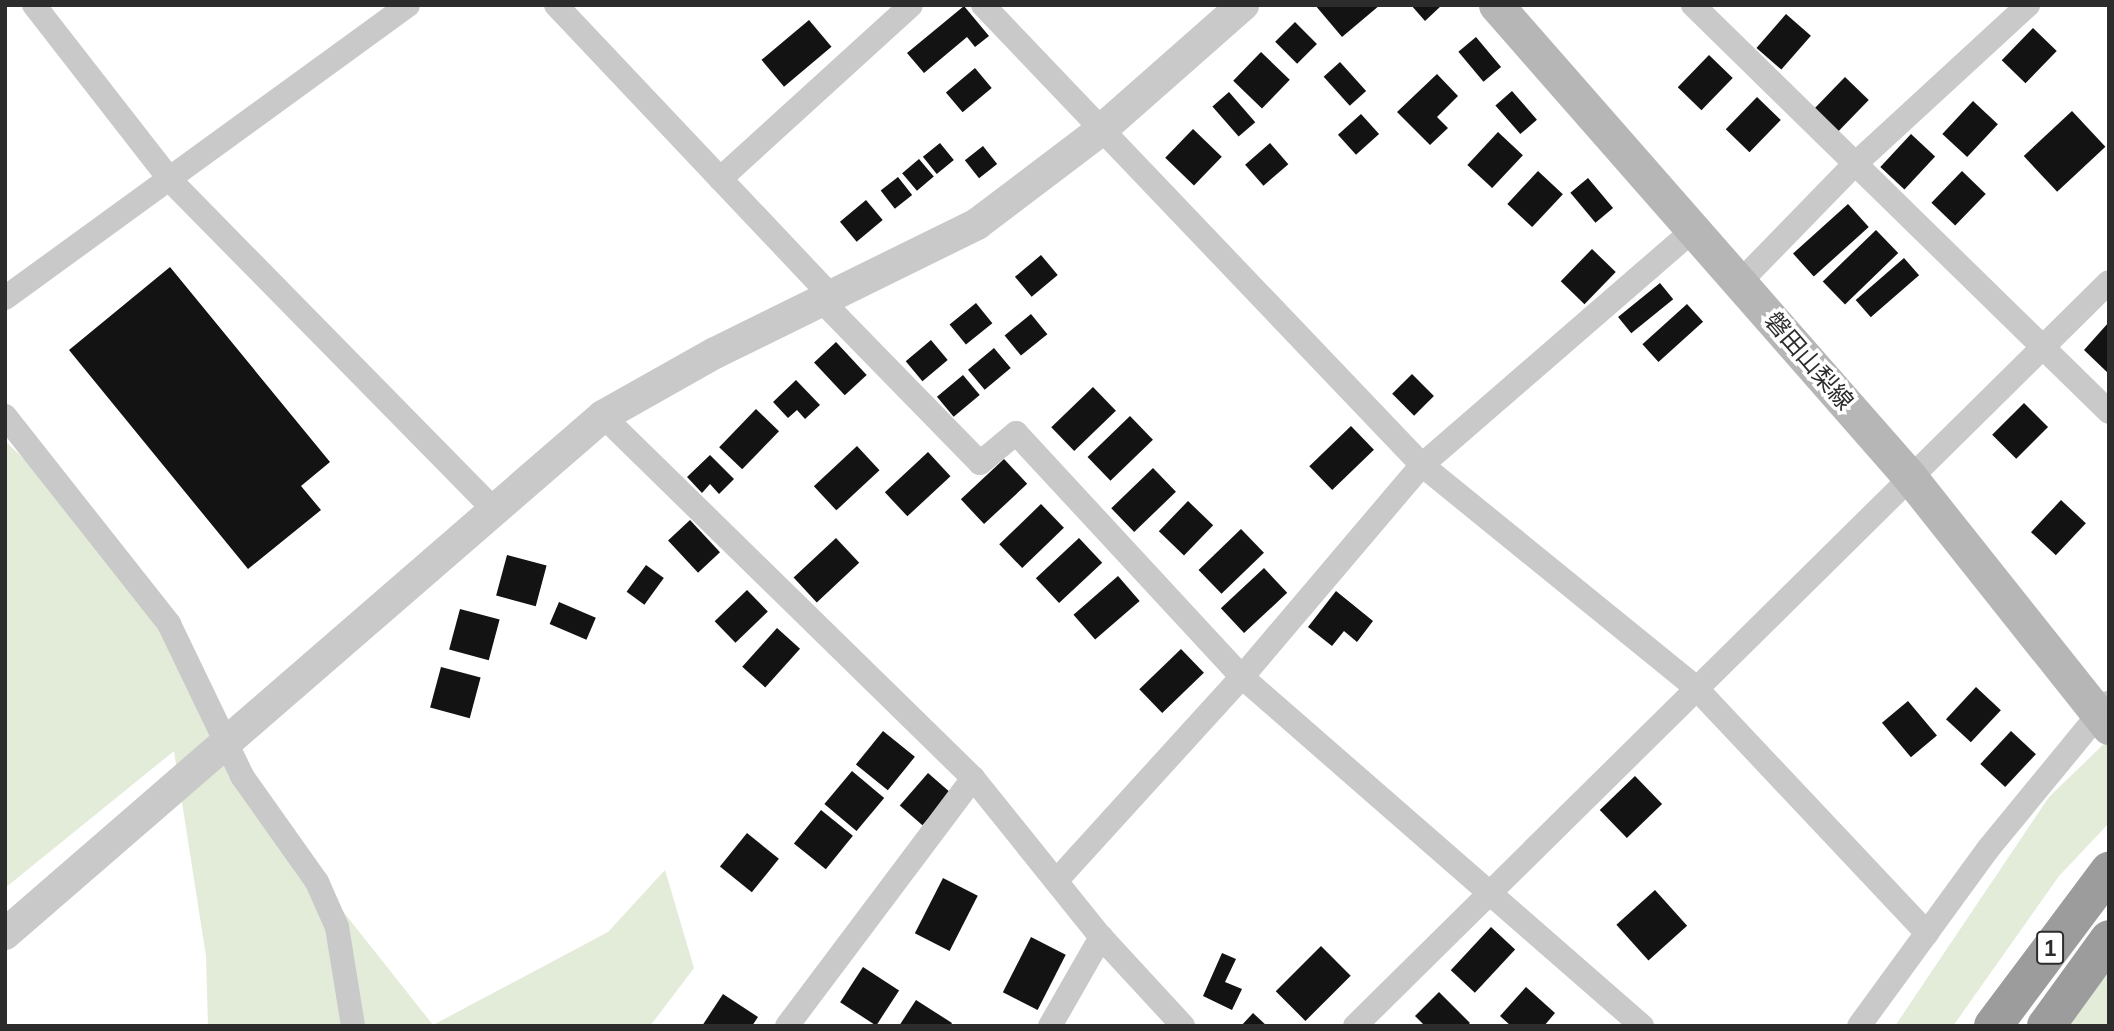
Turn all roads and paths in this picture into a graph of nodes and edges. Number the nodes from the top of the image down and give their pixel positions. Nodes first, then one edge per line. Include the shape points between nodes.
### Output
1 (34, 5) edge
2 (408, 5) edge
3 (556, 5) edge
4 (911, 5) edge
5 (983, 5) edge
6 (1242, 5) edge
7 (1496, 5) edge
8 (1693, 5) edge
9 (2018, 8) edge
10 (1100, 131) junction
11 (1853, 166) junction
12 (720, 179) junction
13 (171, 181) junction
14 (1695, 229) junction
15 (1740, 282) junction
16 (2109, 282) edge
17 (824, 297) junction
18 (5, 298) edge
19 (2041, 347) junction
20 (2109, 412) edge
21 (5, 416) edge
22 (603, 416) junction
23 (1422, 465) junction
24 (1909, 476) junction
25 (492, 508) junction
26 (1242, 677) junction
27 (1696, 688) junction
28 (2105, 715) edge
29 (225, 739) junction
30 (974, 778) junction
31 (2109, 871) edge
32 (1057, 880) junction
33 (1489, 893) junction
34 (1927, 933) junction
35 (5, 934) edge
36 (1101, 937) junction
37 (2109, 939) edge
38 (799, 1023) edge
39 (353, 1026) edge
40 (1050, 1026) edge
41 (1183, 1026) edge
42 (1355, 1026) edge
43 (1642, 1026) edge
44 (1859, 1026) edge
45 (1993, 1026) edge
46 (2046, 1026) edge

1 - 13 street
2 - 13 street
3 - 12 street
4 - 12 street
5 - 10 street
6 - 10 street
7 - 14 main road, 磐田山梨線
8 - 11 street
9 - 11 street
10 - 17 street via 977,224
10 - 23 street
11 - 15 street
11 - 19 street
12 - 17 street
13 - 18 street
13 - 25 street
14 - 15 main road, 磐田山梨線
14 - 23 street
15 - 24 main road, 磐田山梨線
16 - 19 street
17 - 22 street
17 - 26 street via 980,463 1016,433
19 - 20 street
19 - 24 street
21 - 29 street via 169,624
22 - 25 street
22 - 30 street
23 - 26 street
23 - 27 street
24 - 27 street
24 - 28 main road, 磐田山梨線
25 - 29 street
26 - 32 street
26 - 33 street
27 - 33 street
27 - 34 street
28 - 34 street
29 - 35 street
29 - 39 street via 242,776 317,882 337,927
30 - 32 street
30 - 38 street
31 - 45 highway, 1
32 - 36 street
33 - 42 street
33 - 43 street
34 - 44 street
36 - 40 street
36 - 41 street
37 - 46 highway, 1

